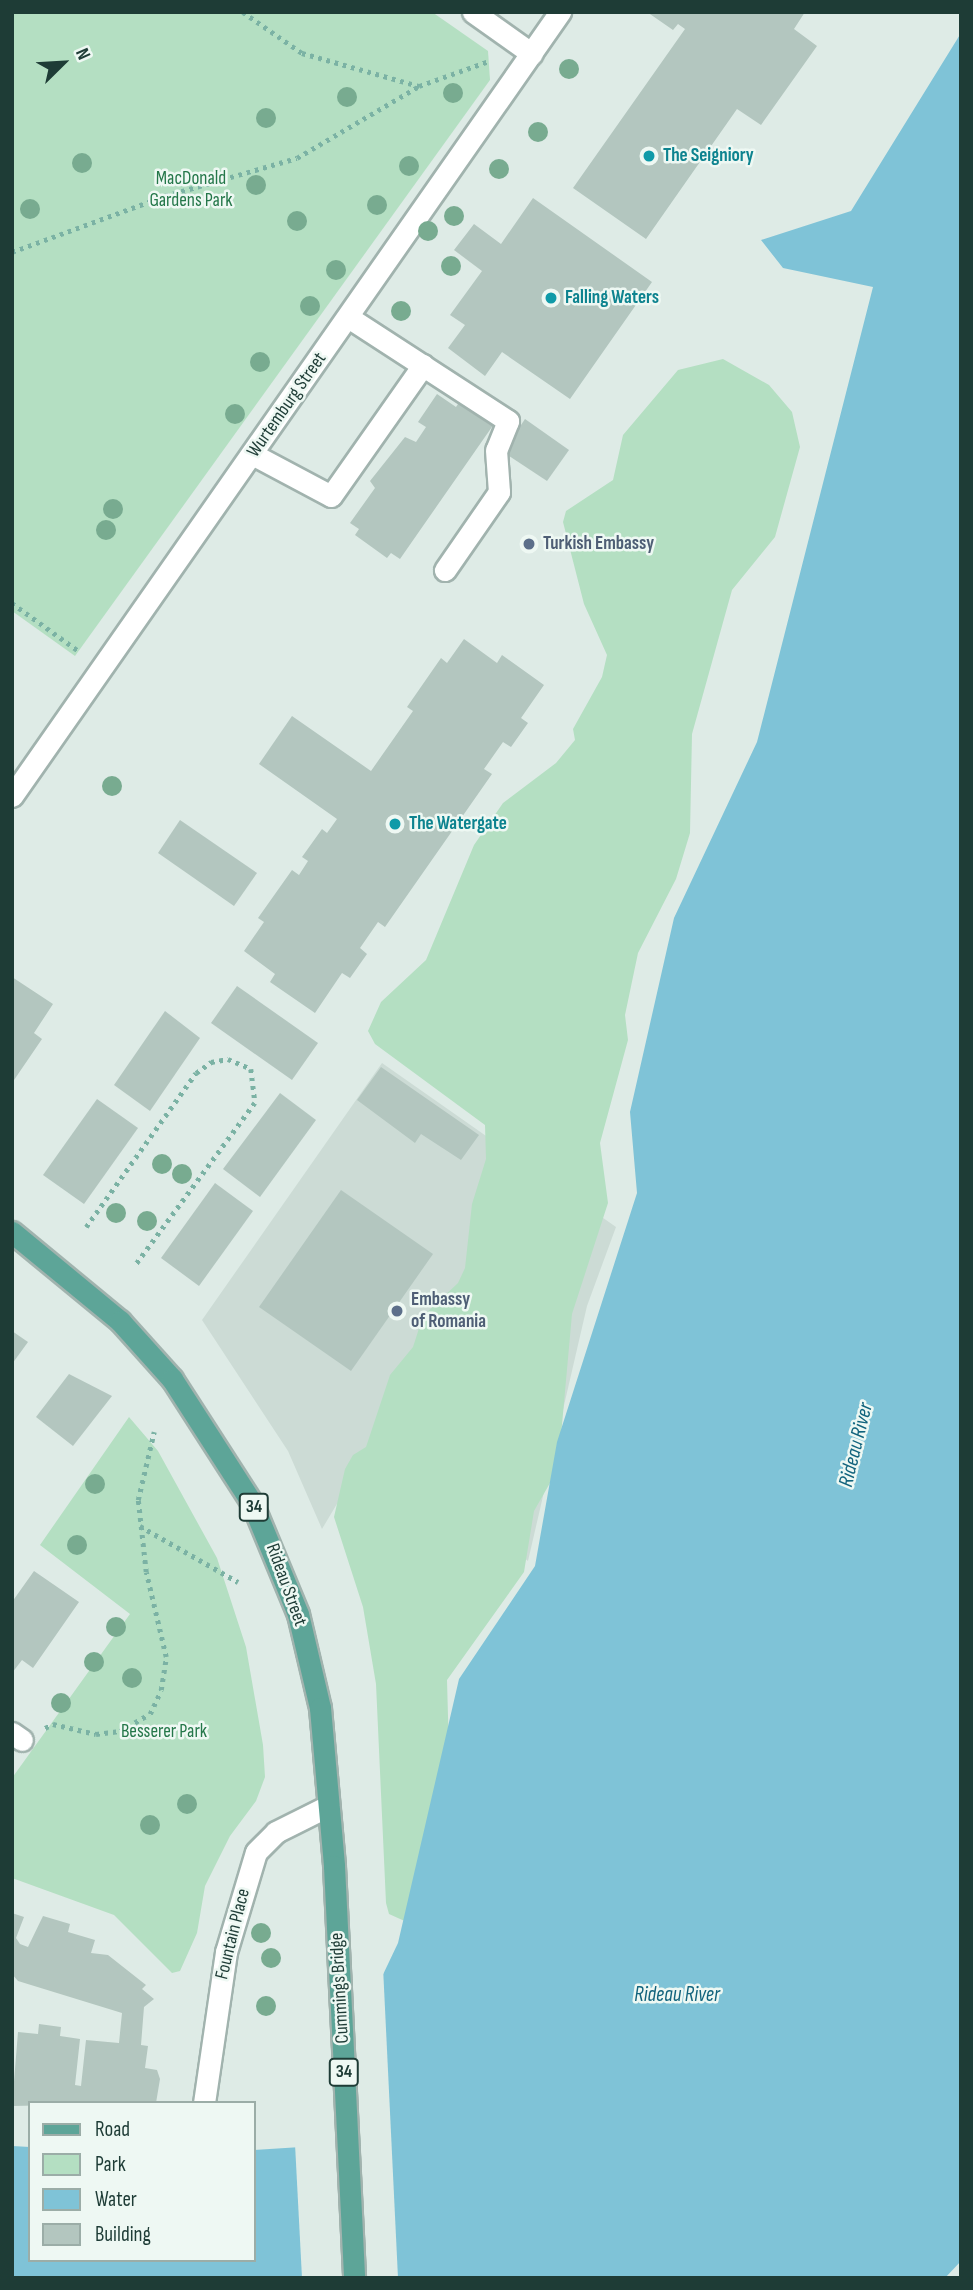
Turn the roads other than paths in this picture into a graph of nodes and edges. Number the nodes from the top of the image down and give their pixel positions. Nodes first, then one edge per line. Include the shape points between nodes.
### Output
1 (473, 12) edge
2 (560, 12) edge
3 (532, 54) junction
4 (348, 317) junction
5 (423, 365) junction
6 (252, 454) junction
7 (445, 570) dead end
8 (12, 796) edge
9 (12, 1232) edge
10 (328, 1806) junction
11 (334, 1866) joint
12 (204, 2101) edge
13 (354, 2278) edge

1 - 3 street
2 - 3 street, Wurtemburg Street
3 - 4 street, Wurtemburg Street
4 - 5 street
4 - 6 street, Wurtemburg Street
5 - 6 street via 331,496
5 - 7 street via 508,421 496,450 499,492
6 - 8 street, Wurtemburg Street
9 - 10 main road, Rideau Street / 34 via 76,1281 161,1366 252,1503 277,1554 306,1643 320,1707
10 - 11 main road, Rideau Street / 34
10 - 12 street, Fountain Place via 276,1832 256,1852 226,1952
11 - 13 main road, Cummings Bridge / 34

